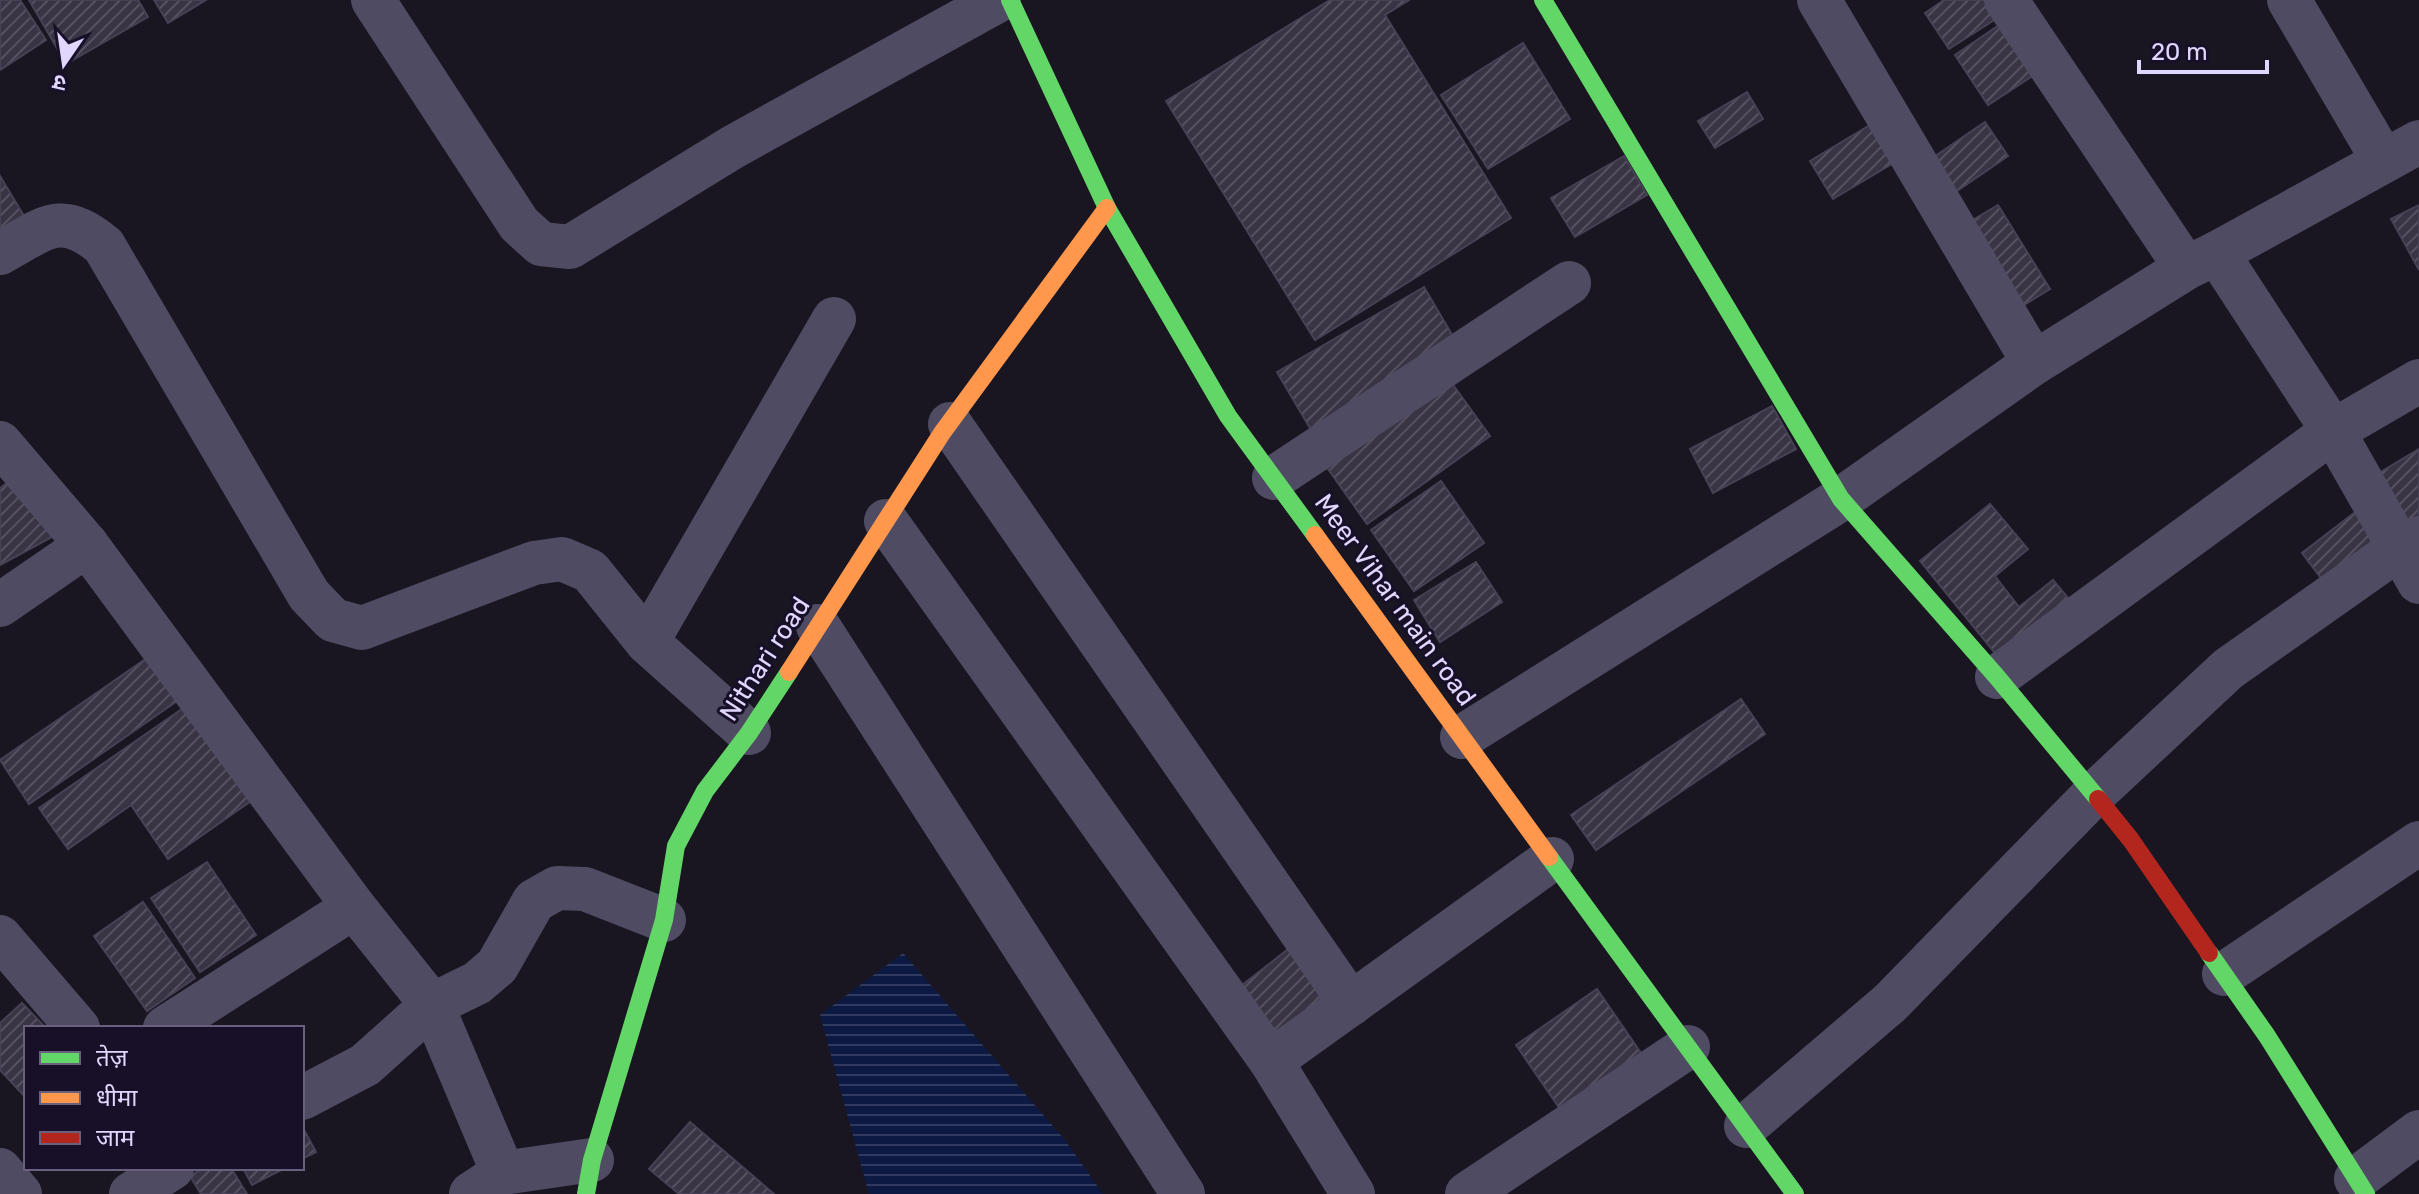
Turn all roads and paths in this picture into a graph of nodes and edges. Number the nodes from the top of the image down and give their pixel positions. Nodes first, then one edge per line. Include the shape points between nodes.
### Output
1 (373, 0) edge
2 (999, 0) edge
3 (1010, 0) edge
4 (1543, 0) edge
5 (1819, 0) edge
6 (2006, 0) edge
7 (2289, 0) edge
8 (2401, 151) edge
9 (1107, 208) junction
10 (0, 253) edge
11 (2202, 260) junction
12 (1569, 283) dead end
13 (834, 319) dead end
14 (2034, 363) junction
15 (2419, 381) edge
16 (950, 424) junction
17 (2333, 431) junction
18 (0, 443) edge
19 (1274, 478) junction
20 (1841, 499) junction
21 (886, 521) junction
22 (87, 545) junction
23 (2413, 556) edge
24 (0, 605) edge
25 (818, 626) junction
26 (647, 642) junction
27 (1997, 677) junction
28 (749, 733) junction
29 (1462, 737) junction
30 (2093, 795) junction
31 (2419, 843) edge
32 (1552, 859) junction
33 (354, 907) junction
34 (664, 920) junction
35 (0, 937) edge
36 (2224, 974) junction
37 (1351, 1004) junction
38 (432, 1005) junction
39 (76, 1026) edge
40 (168, 1026) edge
41 (1688, 1047) junction
42 (1271, 1061) junction
43 (304, 1097) edge
44 (1746, 1126) junction
45 (2419, 1132) edge
46 (0, 1170) edge
47 (169, 1170) edge
48 (589, 1177) edge
49 (487, 1184) edge
50 (2361, 1186) edge
51 (20, 1194) edge
52 (131, 1194) edge
53 (1183, 1194) edge
54 (1353, 1194) edge
55 (1467, 1194) edge
56 (1795, 1194) edge

1 - 2 street via 519,224 541,244 570,247 733,147
3 - 9 street, Meer Vihar main road
4 - 20 street
5 - 14 street
6 - 11 street
7 - 8 street
8 - 11 street
9 - 16 street, Nithari road
9 - 19 street, Meer Vihar main road via 1228,416
10 - 26 street via 51,225 86,230 104,246 309,595 333,620 362,628 534,563 562,559 590,571
11 - 14 street
11 - 17 street
12 - 19 street
13 - 26 street
14 - 20 street
15 - 17 street
16 - 21 street, Nithari road
16 - 37 street
17 - 23 street
17 - 27 street
18 - 22 street
19 - 29 street, Meer Vihar main road
20 - 27 street
20 - 29 street
21 - 25 street, Nithari road
21 - 42 street
22 - 24 street
22 - 33 street
23 - 30 street via 2228,669
25 - 28 street, Nithari road
25 - 53 street
26 - 28 street
27 - 30 street
28 - 34 street, Nithari road via 705,791 676,846
29 - 32 street, Meer Vihar main road
30 - 36 street via 2131,840
30 - 44 street via 1890,1003
31 - 36 street
32 - 37 street
32 - 41 street, Meer Vihar main road
33 - 38 street
33 - 40 street
34 - 38 street via 585,889 557,888 534,901 497,966 477,983
34 - 48 street, Nithari road
35 - 39 street
36 - 50 street
37 - 42 street
38 - 43 street via 365,1065
38 - 49 street
41 - 44 street, Meer Vihar main road
41 - 55 street
42 - 54 street
44 - 56 street, Meer Vihar main road
45 - 50 street
46 - 51 street
47 - 52 street
48 - 49 street

